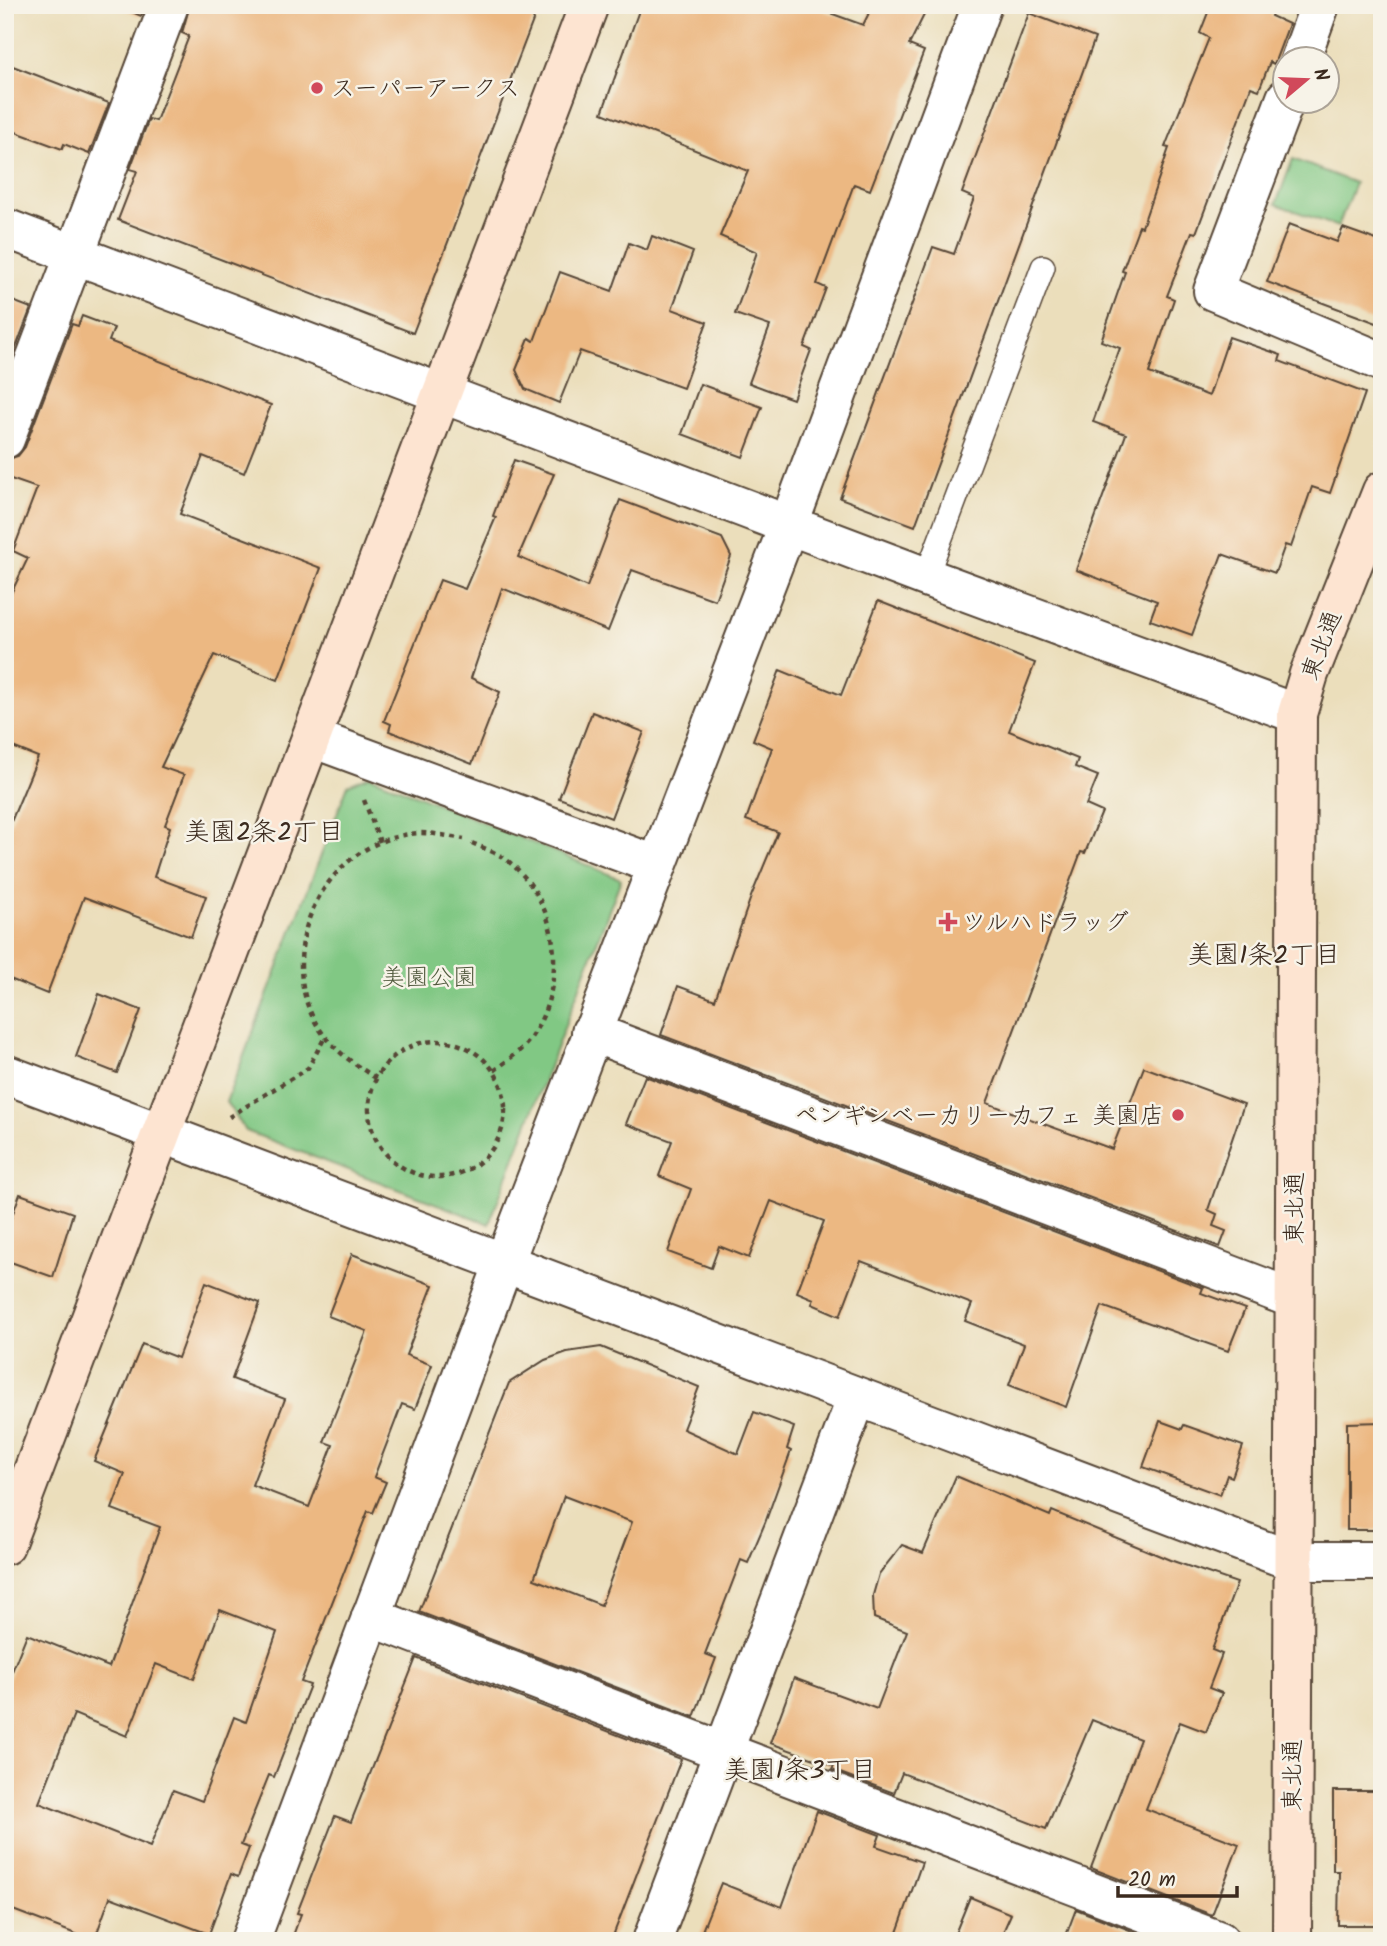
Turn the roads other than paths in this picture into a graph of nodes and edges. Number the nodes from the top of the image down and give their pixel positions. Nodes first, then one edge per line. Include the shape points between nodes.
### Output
1 (169, 5) edge
2 (589, 5) edge
3 (982, 5) edge
4 (1320, 5) edge
5 (1305, 46) edge
6 (1279, 116) edge
7 (5, 228) edge
8 (75, 254) junction
9 (1044, 267) dead end
10 (1382, 362) edge
11 (442, 392) junction
12 (5, 439) edge
13 (1382, 491) edge
14 (789, 524) junction
15 (926, 577) junction
16 (1297, 714) junction
17 (312, 738) junction
18 (656, 865) junction
19 (591, 1032) junction
20 (5, 1074) edge
21 (162, 1134) junction
22 (504, 1263) junction
23 (1294, 1299) junction
24 (857, 1397) junction
25 (5, 1545) edge
26 (1292, 1561) junction
27 (1382, 1561) edge
28 (371, 1617) junction
29 (725, 1751) junction
30 (250, 1941) edge
31 (653, 1941) edge
32 (1220, 1941) edge
33 (1292, 1941) edge

1 - 8 street
2 - 11 street
3 - 14 street
4 - 5 street
6 - 10 street via 1213,291
7 - 8 street
8 - 11 street
8 - 12 street
9 - 15 lane
11 - 14 street
11 - 17 street
13 - 16 street, 東北通
14 - 15 street
14 - 18 street
15 - 16 street
16 - 23 street, 東北通
17 - 18 street
17 - 21 street
18 - 19 street
19 - 22 street
19 - 23 street
20 - 21 street
21 - 22 street
21 - 25 street
22 - 24 street
22 - 28 street
23 - 26 street, 東北通
24 - 26 street
24 - 29 street
26 - 27 street
26 - 33 street, 東北通
28 - 29 street
28 - 30 street
29 - 31 street
29 - 32 street

